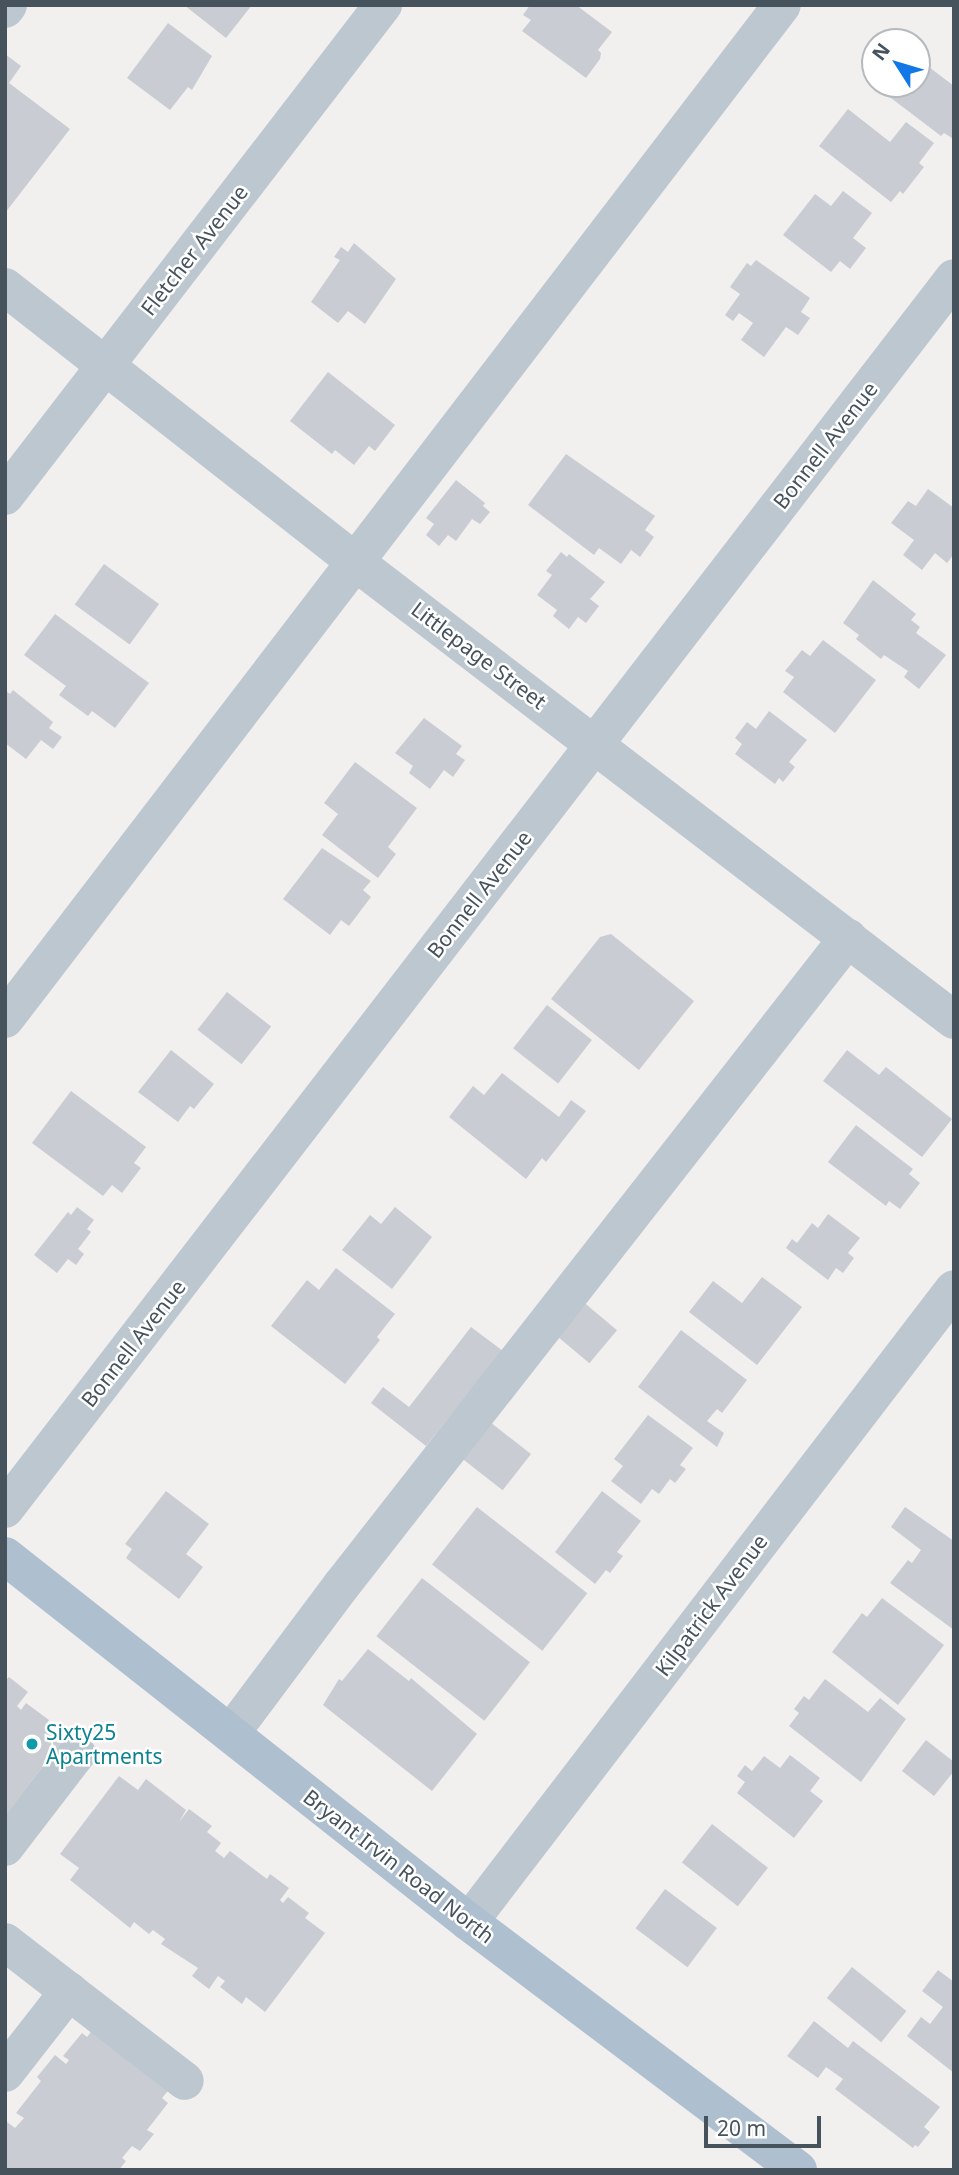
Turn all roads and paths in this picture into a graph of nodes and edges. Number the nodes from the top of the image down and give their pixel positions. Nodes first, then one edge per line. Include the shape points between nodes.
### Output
1 (383, 5) edge
2 (782, 5) edge
3 (954, 278) edge
4 (5, 288) edge
5 (105, 365) junction
6 (5, 496) edge
7 (354, 561) junction
8 (595, 743) junction
9 (848, 938) junction
10 (5, 1019) edge
11 (954, 1020) edge
12 (954, 1289) edge
13 (5, 1509) edge
14 (5, 1556) edge
15 (231, 1734) junction
16 (78, 1753) dead end
17 (5, 1847) edge
18 (469, 1922) junction
19 (5, 1942) edge
20 (69, 1991) junction
21 (5, 2073) edge
22 (185, 2081) dead end
23 (798, 2170) edge

1 - 5 street, Fletcher Avenue
2 - 7 street
3 - 8 street, Bonnell Avenue
4 - 5 street, Littlepage Street
5 - 6 street, Fletcher Avenue
5 - 7 street, Littlepage Street
7 - 8 street, Littlepage Street
7 - 10 street
8 - 9 street, Littlepage Street
8 - 13 street, Bonnell Avenue
9 - 11 street, Littlepage Street
9 - 15 street via 341,1586
12 - 18 street, Kilpatrick Avenue
14 - 15 main road, Bryant Irvin Road North
15 - 18 main road, Bryant Irvin Road North
16 - 17 street
18 - 23 main road, Bryant Irvin Road North
19 - 20 street
20 - 21 street
20 - 22 street

